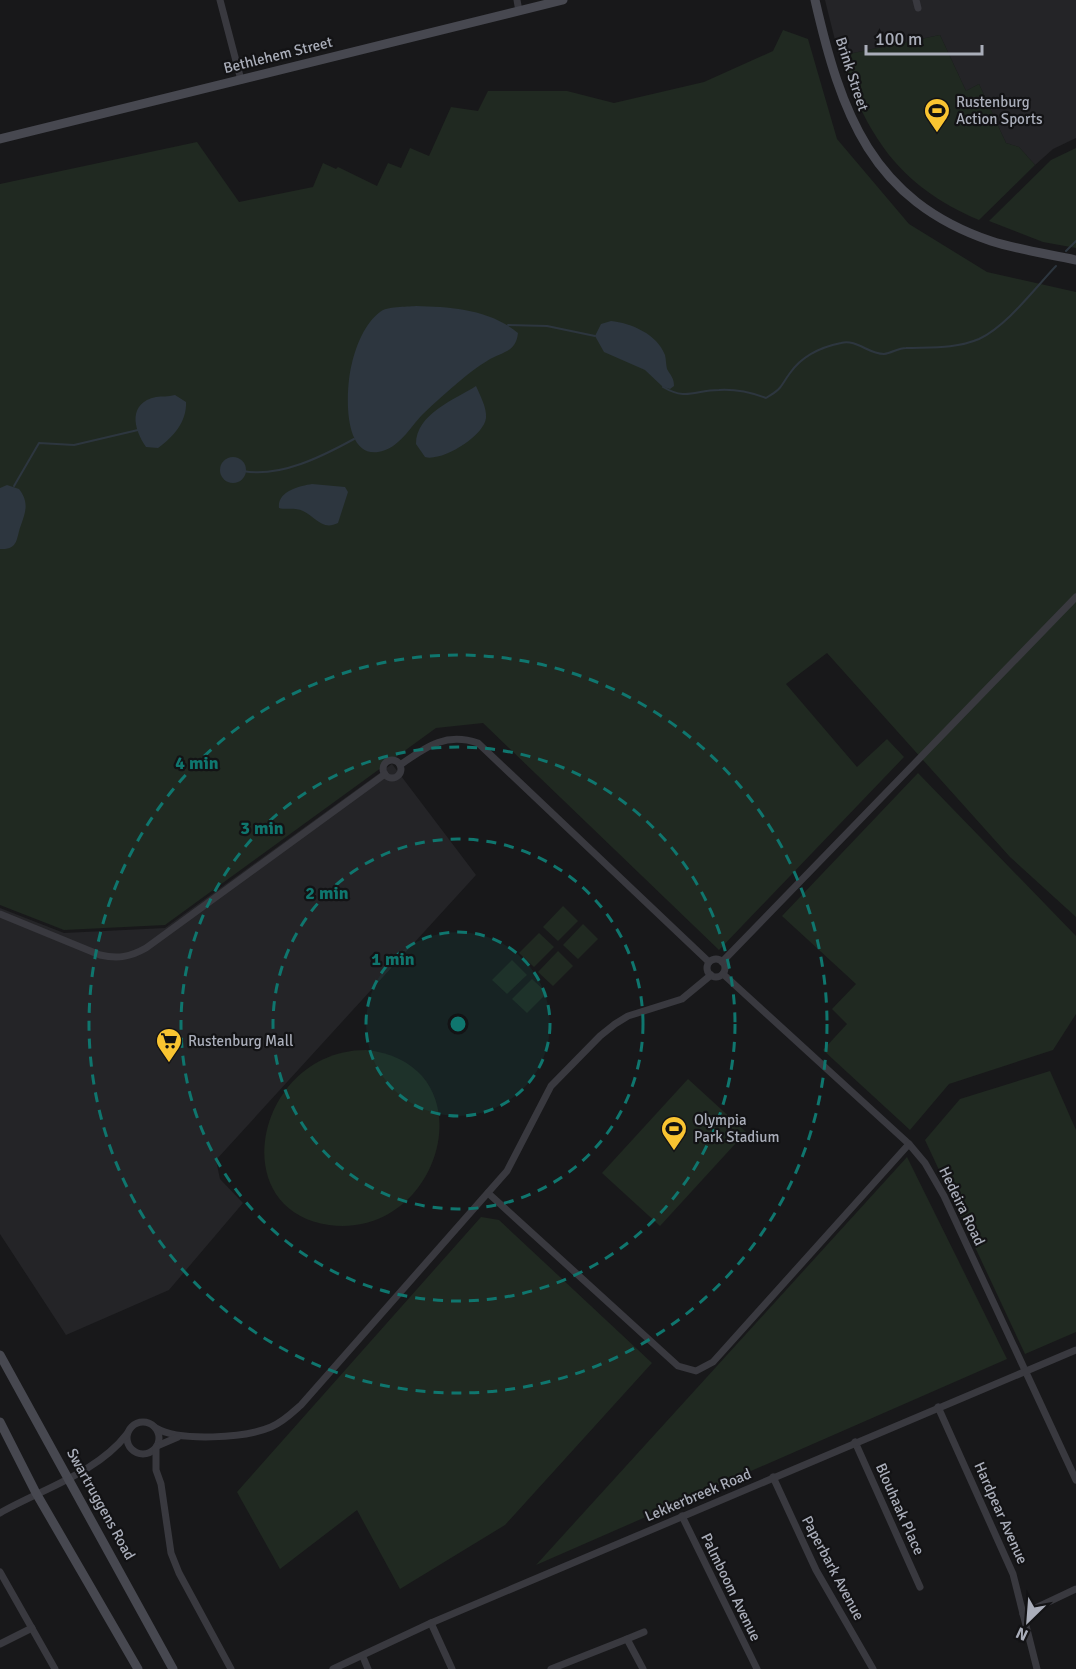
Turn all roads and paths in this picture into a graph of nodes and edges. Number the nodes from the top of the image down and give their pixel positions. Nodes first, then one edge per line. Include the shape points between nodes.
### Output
1 (220, 0) edge
2 (517, 0) edge
3 (563, 0) edge
4 (916, 0) edge
5 (815, 2) edge
6 (918, 8) dead end
7 (519, 11) junction
8 (241, 80) junction
9 (0, 139) edge
10 (1076, 260) edge
11 (1076, 597) edge
12 (400, 765) junction
13 (385, 774) junction
14 (0, 914) edge
15 (709, 962) junction
16 (722, 962) junction
17 (723, 974) junction
18 (711, 975) junction
19 (909, 1144) junction
20 (488, 1193) junction
21 (1076, 1350) edge
22 (0, 1355) edge
23 (1025, 1372) junction
24 (938, 1407) junction
25 (0, 1422) edge
26 (156, 1428) junction
27 (127, 1434) junction
28 (180, 1436) junction
29 (855, 1442) junction
30 (157, 1447) junction
31 (130, 1449) junction
32 (115, 1450) junction
33 (140, 1454) junction
34 (1073, 1464) edge
35 (156, 1470) junction
36 (773, 1477) junction
37 (69, 1478) junction
38 (1076, 1480) edge
39 (36, 1493) junction
40 (0, 1513) edge
41 (682, 1516) junction
42 (0, 1572) edge
43 (920, 1587) dead end
44 (1076, 1589) edge
45 (1023, 1614) junction
46 (431, 1623) junction
47 (32, 1628) junction
48 (644, 1632) dead end
49 (627, 1639) junction
50 (0, 1644) edge
51 (363, 1657) junction
52 (54, 1669) edge
53 (138, 1669) edge
54 (172, 1669) edge
55 (231, 1669) edge
56 (333, 1669) edge
57 (368, 1669) edge
58 (452, 1669) edge
59 (551, 1669) edge
60 (643, 1669) edge
61 (757, 1669) edge
62 (873, 1669) edge
63 (1037, 1669) edge

1 - 8 street
2 - 7 street
3 - 7 main road, Bethlehem Street
4 - 6 street
5 - 10 main road, Brink Street via 842,99 854,126 882,168 903,190 933,214 969,232 1018,248
7 - 8 main road, Bethlehem Street
8 - 9 main road, Bethlehem Street
11 - 16 street
12 - 13 street via 398,776
12 - 13 street via 388,761
12 - 15 street via 436,741 458,738 478,743
13 - 14 street via 130,956 100,955
15 - 16 street
15 - 18 street via 707,970
16 - 17 street
17 - 18 street
17 - 19 street, Hedeira Road
18 - 20 street via 682,999 628,1017 600,1036 551,1086 515,1159
19 - 20 street via 712,1362 696,1371 678,1366
19 - 23 street, Hedeira Road via 939,1186
20 - 28 street via 285,1419 255,1432
21 - 23 street, Lekkerbreek Road
22 - 37 main road, Swartruggens Road
23 - 24 street, Lekkerbreek Road
23 - 34 street, Hedeira Road
24 - 29 street, Lekkerbreek Road
24 - 45 street, Hardpear Avenue via 1013,1574
25 - 39 main road
26 - 27 street via 138,1422
26 - 28 street
26 - 30 street
27 - 31 street
27 - 32 street
28 - 30 street
29 - 36 street, Lekkerbreek Road
29 - 43 street, Blouhaak Place
30 - 33 street
30 - 35 street
31 - 32 street
31 - 33 street
32 - 37 street
33 - 35 street
34 - 38 street, Hedeira Road
35 - 55 street via 171,1553
36 - 41 street, Lekkerbreek Road
36 - 62 street, Paperbark Avenue via 816,1570
37 - 39 street
37 - 54 main road, Swartruggens Road
39 - 40 street
39 - 53 main road
41 - 46 street, Lekkerbreek Road
41 - 61 street, Palmboom Avenue
42 - 47 street
44 - 45 street
45 - 63 street, Hardpear Avenue
46 - 51 street, Lekkerbreek Road
46 - 58 street
47 - 50 street
47 - 52 street
48 - 49 street
49 - 59 street
49 - 60 street
51 - 56 street, Lekkerbreek Road
51 - 57 street

